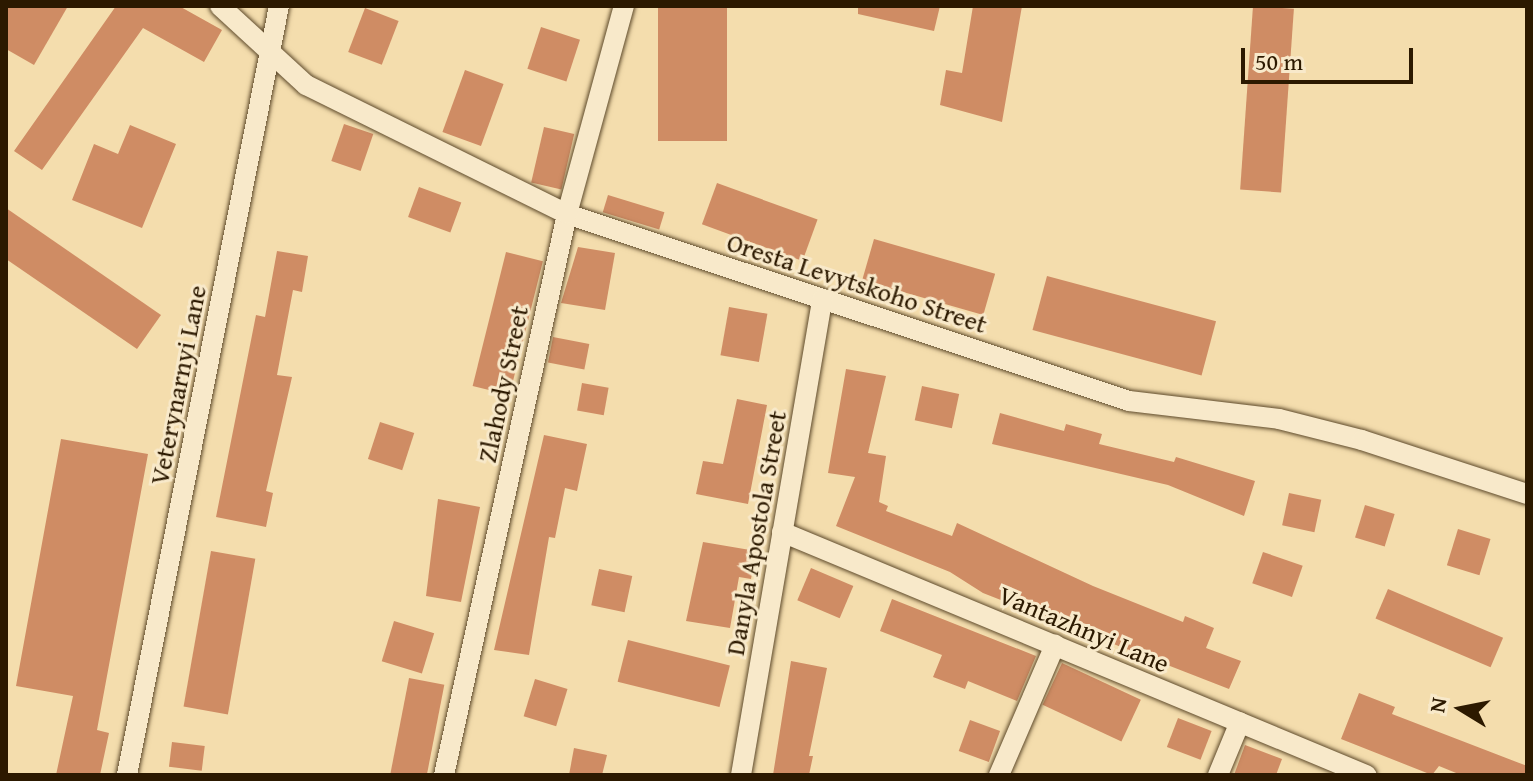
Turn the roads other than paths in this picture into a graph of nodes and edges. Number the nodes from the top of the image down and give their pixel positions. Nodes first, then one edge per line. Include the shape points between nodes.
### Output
1 (220, 6) edge
2 (279, 6) edge
3 (624, 6) edge
4 (270, 52) junction
5 (567, 214) junction
6 (822, 299) junction
7 (1527, 494) edge
8 (782, 532) junction
9 (1055, 645) junction
10 (1240, 722) junction
11 (127, 775) edge
12 (444, 775) edge
13 (741, 775) edge
14 (999, 775) edge
15 (1218, 775) edge
16 (1366, 775) edge

1 - 4 street, Oresta Levytskoho Street
2 - 4 street, Veterynarnyi Lane
3 - 5 street, Zlahody Street
4 - 5 street, Oresta Levytskoho Street via 306,85
4 - 11 street, Veterynarnyi Lane
5 - 6 street, Oresta Levytskoho Street
5 - 12 street, Zlahody Street
6 - 7 street, Oresta Levytskoho Street via 1129,401 1279,419
6 - 8 street, Danyla Apostola Street
8 - 9 street, Vantazhnyi Lane
8 - 13 street, Danyla Apostola Street
9 - 10 street, Vantazhnyi Lane
9 - 14 street
10 - 15 street
10 - 16 street, Vantazhnyi Lane

